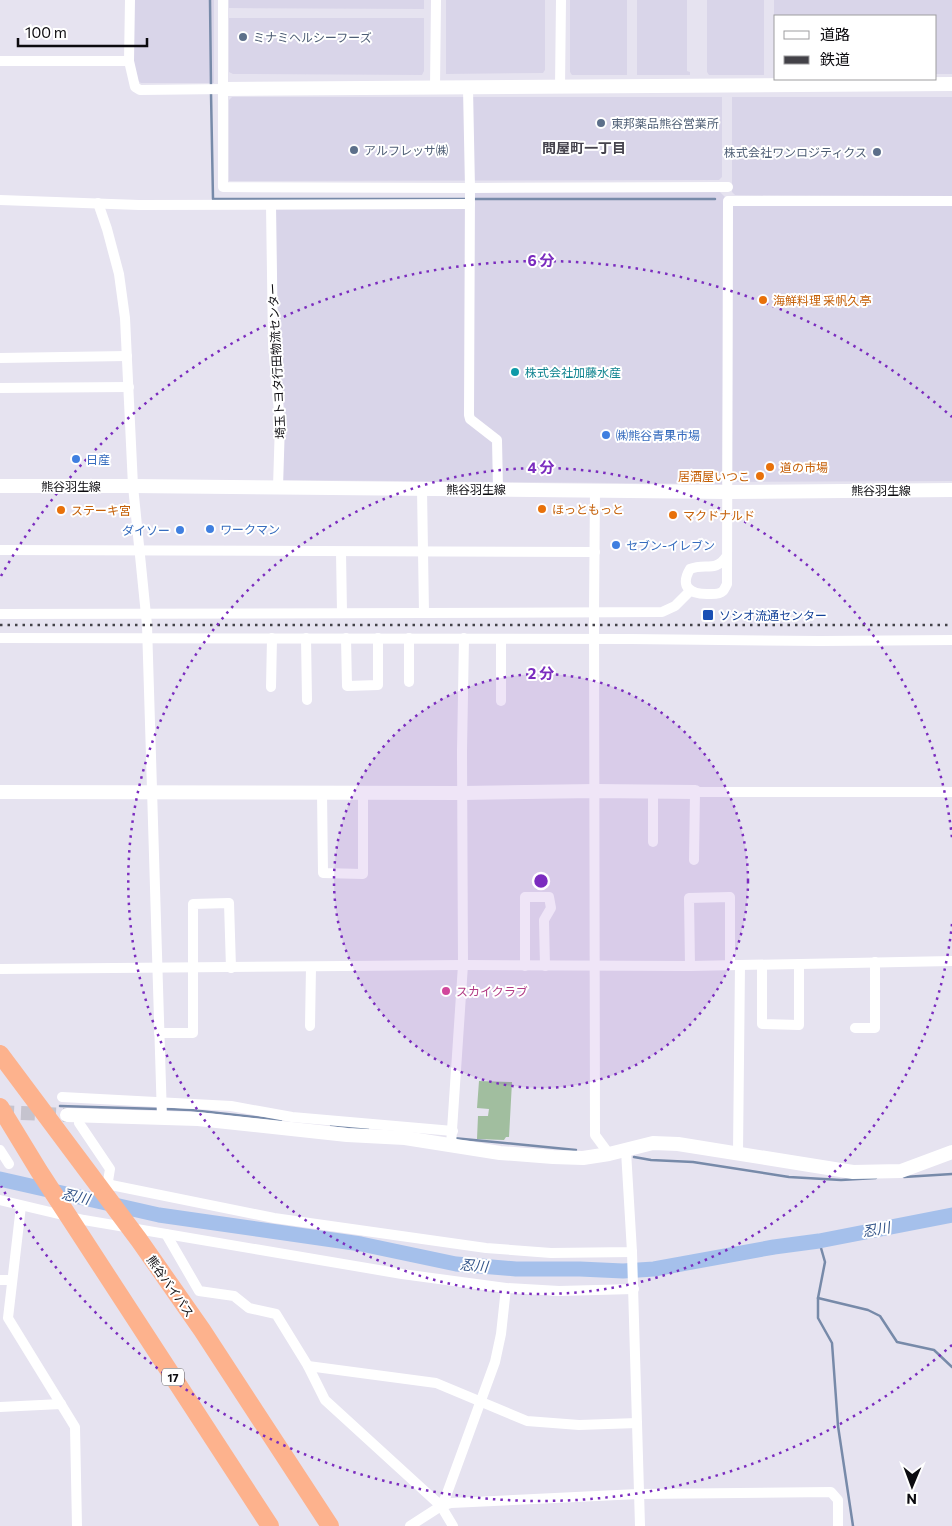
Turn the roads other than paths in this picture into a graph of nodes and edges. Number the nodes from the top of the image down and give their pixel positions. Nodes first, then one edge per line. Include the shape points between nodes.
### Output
1 (130, 0) edge
2 (223, 0) edge
3 (436, 0) edge
4 (561, 0) edge
5 (129, 60) junction
6 (0, 61) edge
7 (952, 84) edge
8 (560, 87) junction
9 (435, 88) junction
10 (468, 88) junction
11 (224, 89) junction
12 (728, 187) dead end
13 (470, 188) junction
14 (0, 200) edge
15 (952, 201) edge
16 (98, 203) junction
17 (470, 204) junction
18 (271, 205) junction
19 (127, 356) junction
20 (0, 358) edge
21 (129, 387) junction
22 (0, 388) edge
23 (0, 486) edge
24 (133, 486) junction
25 (278, 488) junction
26 (422, 489) junction
27 (498, 490) junction
28 (595, 490) junction
29 (952, 490) edge
30 (726, 492) junction
31 (0, 550) edge
32 (139, 551) junction
33 (423, 551) junction
34 (341, 552) junction
35 (595, 552) junction
36 (726, 557) junction
37 (690, 591) junction
38 (146, 613) junction
39 (342, 613) junction
40 (424, 613) junction
41 (594, 613) junction
42 (0, 614) edge
43 (0, 638) edge
44 (148, 638) junction
45 (272, 638) junction
46 (306, 638) junction
47 (346, 638) junction
48 (378, 638) junction
49 (409, 638) junction
50 (464, 638) junction
51 (501, 639) junction
52 (594, 639) junction
53 (952, 640) edge
54 (409, 682) dead end
55 (272, 687) dead end
56 (307, 700) dead end
57 (501, 701) dead end
58 (595, 791) junction
59 (653, 791) junction
60 (0, 792) edge
61 (152, 792) junction
62 (695, 792) junction
63 (952, 792) edge
64 (322, 793) junction
65 (363, 793) junction
66 (462, 793) junction
67 (653, 842) dead end
68 (694, 860) dead end
69 (952, 961) edge
70 (875, 962) junction
71 (799, 964) junction
72 (463, 965) junction
73 (735, 965) junction
74 (762, 965) junction
75 (525, 966) junction
76 (545, 966) junction
77 (594, 966) junction
78 (690, 966) junction
79 (311, 967) junction
80 (193, 968) junction
81 (231, 968) junction
82 (0, 969) edge
83 (157, 969) junction
84 (310, 1026) dead end
85 (855, 1028) dead end
86 (159, 1033) junction
87 (0, 1054) edge
88 (62, 1097) dead end
89 (0, 1107) edge
90 (162, 1110) junction
91 (74, 1116) joint
92 (452, 1138) junction
93 (0, 1150) edge
94 (626, 1151) junction
95 (952, 1152) edge
96 (738, 1153) junction
97 (609, 1154) junction
98 (9, 1164) dead end
99 (0, 1200) edge
100 (21, 1206) junction
101 (166, 1234) junction
102 (632, 1252) junction
103 (0, 1280) edge
104 (11, 1280) junction
105 (506, 1288) junction
106 (634, 1289) junction
107 (308, 1366) junction
108 (481, 1400) junction
109 (61, 1404) junction
110 (0, 1406) edge
111 (638, 1423) junction
112 (638, 1494) junction
113 (441, 1506) junction
114 (76, 1526) edge
115 (270, 1526) edge
116 (330, 1526) edge
117 (410, 1526) edge
118 (453, 1526) edge
119 (640, 1526) edge
120 (838, 1526) edge

1 - 5 street
2 - 11 street
3 - 9 street
4 - 8 street
5 - 6 street
5 - 11 street via 135,87 140,90
7 - 8 street
8 - 10 street
9 - 10 street
9 - 11 street
10 - 13 street
11 - 13 street via 223,186
12 - 13 street
13 - 17 street
14 - 16 street
15 - 30 street via 728,201
16 - 18 street
16 - 19 street via 119,274
17 - 18 street
17 - 27 street via 469,415 497,440
18 - 25 street, 埼玉トヨタ行田物流センター via 273,344 280,423
19 - 20 street
19 - 21 street
21 - 22 street
21 - 24 street
23 - 24 street, 熊谷羽生線
24 - 25 street, 熊谷羽生線
24 - 32 street
25 - 26 street, 熊谷羽生線
26 - 27 street, 熊谷羽生線
26 - 33 street
27 - 28 street, 熊谷羽生線
28 - 30 street, 熊谷羽生線
28 - 35 street
29 - 30 street, 熊谷羽生線
30 - 36 street
31 - 32 street
32 - 34 street
32 - 38 street
33 - 34 street
33 - 35 street
33 - 40 street
34 - 39 street
35 - 41 street
36 - 37 street via 722,564 716,566 690,569 686,584
36 - 37 street via 727,584 724,591 717,594
37 - 41 street via 675,606 662,612
38 - 39 street
38 - 42 street
38 - 44 street
39 - 40 street
40 - 41 street
41 - 52 street
43 - 44 street
44 - 45 street
44 - 61 street
45 - 46 street
45 - 55 street
46 - 47 street
46 - 56 street
47 - 48 street
47 - 48 street via 347,686 378,685
48 - 49 street
49 - 50 street
49 - 54 street
50 - 51 street
50 - 66 street
51 - 52 street
51 - 57 street
52 - 53 street
52 - 58 street
58 - 59 street
58 - 66 street
58 - 77 street
59 - 62 street
59 - 67 street
60 - 61 street
61 - 64 street
61 - 83 street
62 - 63 street
62 - 68 street
64 - 65 street
64 - 65 street via 323,873 363,874
65 - 66 street
66 - 72 street
69 - 70 street
70 - 71 street
70 - 85 street via 875,1028
71 - 74 street
71 - 74 street via 799,1024 762,1024
72 - 75 street
72 - 79 street
72 - 92 street
73 - 74 street
73 - 78 street
73 - 78 street via 730,897 689,898
73 - 96 street
75 - 76 street
75 - 76 street via 525,897 550,896 551,908 544,920
76 - 77 street
77 - 78 street
77 - 97 street via 595,1135
79 - 81 street
79 - 84 street
80 - 81 street
80 - 81 street via 193,904 229,903
80 - 83 street
80 - 86 street via 193,1033
82 - 83 street
83 - 86 street
86 - 90 street
87 - 116 highway, 熊谷バイパス via 140,1240
88 - 90 street
89 - 115 highway, 17 via 38,1171
90 - 91 street
90 - 92 street via 198,1118 347,1135
91 - 102 street via 110,1169 108,1181 111,1185 274,1218 486,1248 551,1253
92 - 97 street via 500,1153 583,1158
93 - 98 street
94 - 96 street via 653,1143
94 - 97 street
94 - 102 street
95 - 96 street via 901,1171 873,1172 853,1172
99 - 100 street
100 - 101 street
100 - 104 street
101 - 105 street
101 - 107 street via 199,1291 234,1296 250,1308 276,1314
102 - 106 street
103 - 104 street
104 - 109 street via 8,1318
105 - 106 street
105 - 108 street via 495,1362
106 - 111 street
107 - 108 street via 436,1382
107 - 113 street via 326,1400
108 - 111 street via 527,1421 579,1425
108 - 113 street
109 - 110 street
109 - 114 street via 75,1427
111 - 112 street
112 - 113 street
112 - 119 street
112 - 120 street via 831,1492 838,1500
113 - 117 street
113 - 118 street

